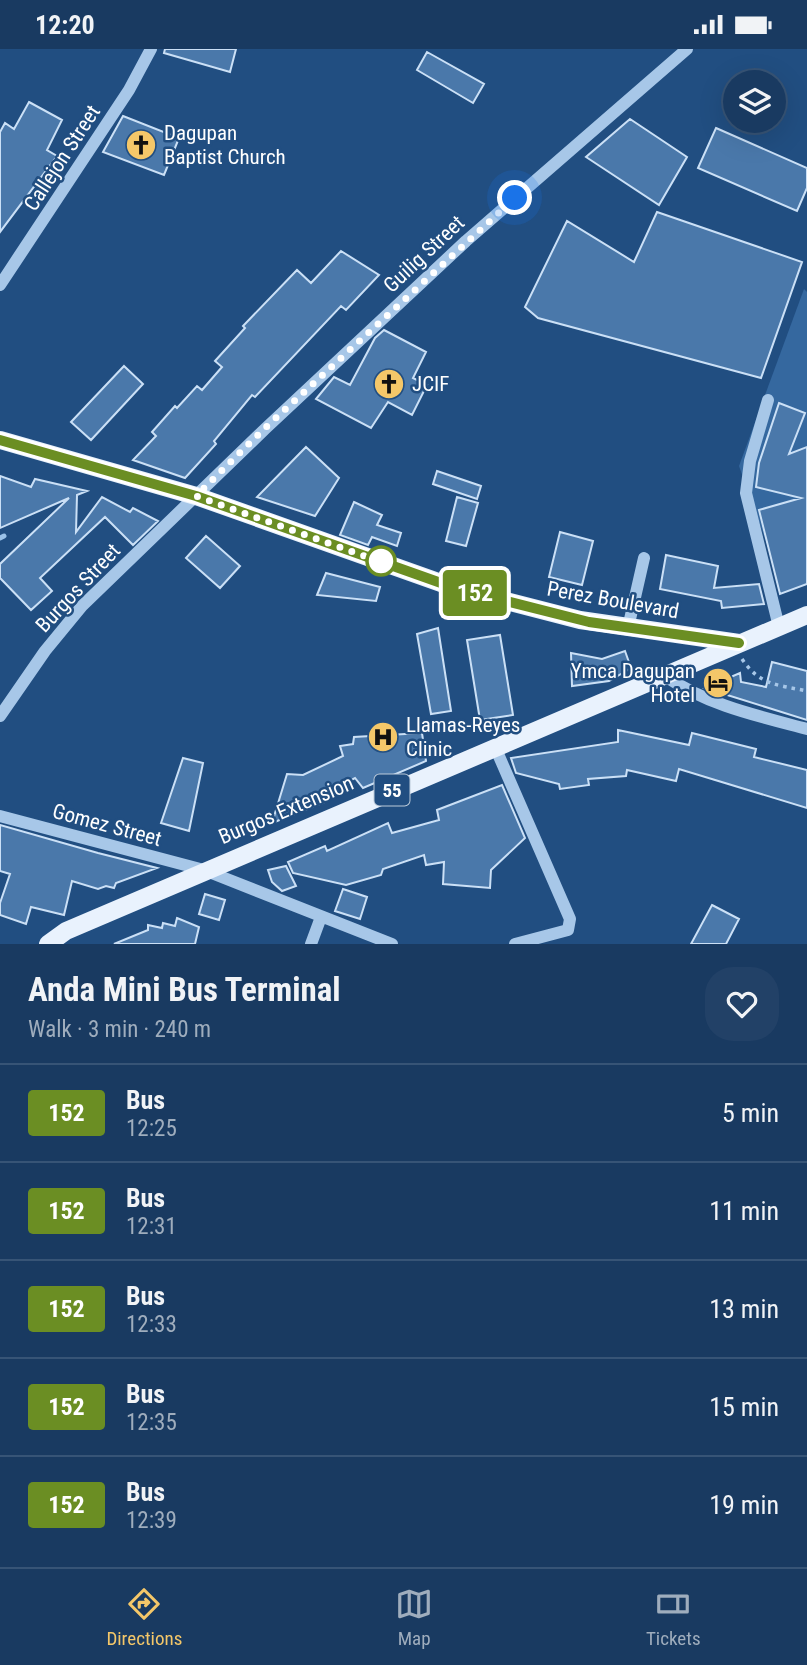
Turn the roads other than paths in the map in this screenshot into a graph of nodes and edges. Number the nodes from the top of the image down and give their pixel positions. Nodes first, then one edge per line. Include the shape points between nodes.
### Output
1 (150, 49) edge
2 (687, 49) edge
3 (0, 285) edge
4 (768, 400) dead end
5 (0, 440) edge
6 (196, 496) junction
7 (644, 558) dead end
8 (807, 615) edge
9 (779, 627) junction
10 (628, 628) junction
11 (736, 644) junction
12 (665, 676) junction
13 (0, 716) edge
14 (807, 729) edge
15 (495, 747) junction
16 (0, 816) edge
17 (204, 870) junction
18 (321, 917) junction
19 (48, 944) edge
20 (311, 944) edge
21 (391, 944) edge
22 (514, 944) edge

1 - 3 street, Callejon Street via 122,101
2 - 6 street, Guilig Street via 466,241
4 - 9 street via 746,493
5 - 6 main road, Perez Boulevard
6 - 10 main road, Perez Boulevard via 441,583 558,615
6 - 13 street, Burgos Street via 82,606
7 - 10 street
8 - 9 main road, 55
9 - 11 main road, 55
10 - 11 main road, Perez Boulevard
11 - 12 main road, Burgos Extension / 55
12 - 14 street via 725,706
12 - 15 main road, Burgos Extension / 55
15 - 17 main road, Burgos Extension / 55
15 - 22 street via 570,919 568,930
16 - 17 street, Gomez Street
17 - 18 street, Gomez Street
17 - 19 main road, Burgos Extension / 55 via 66,931
18 - 20 street
18 - 21 street, Gomez Street

